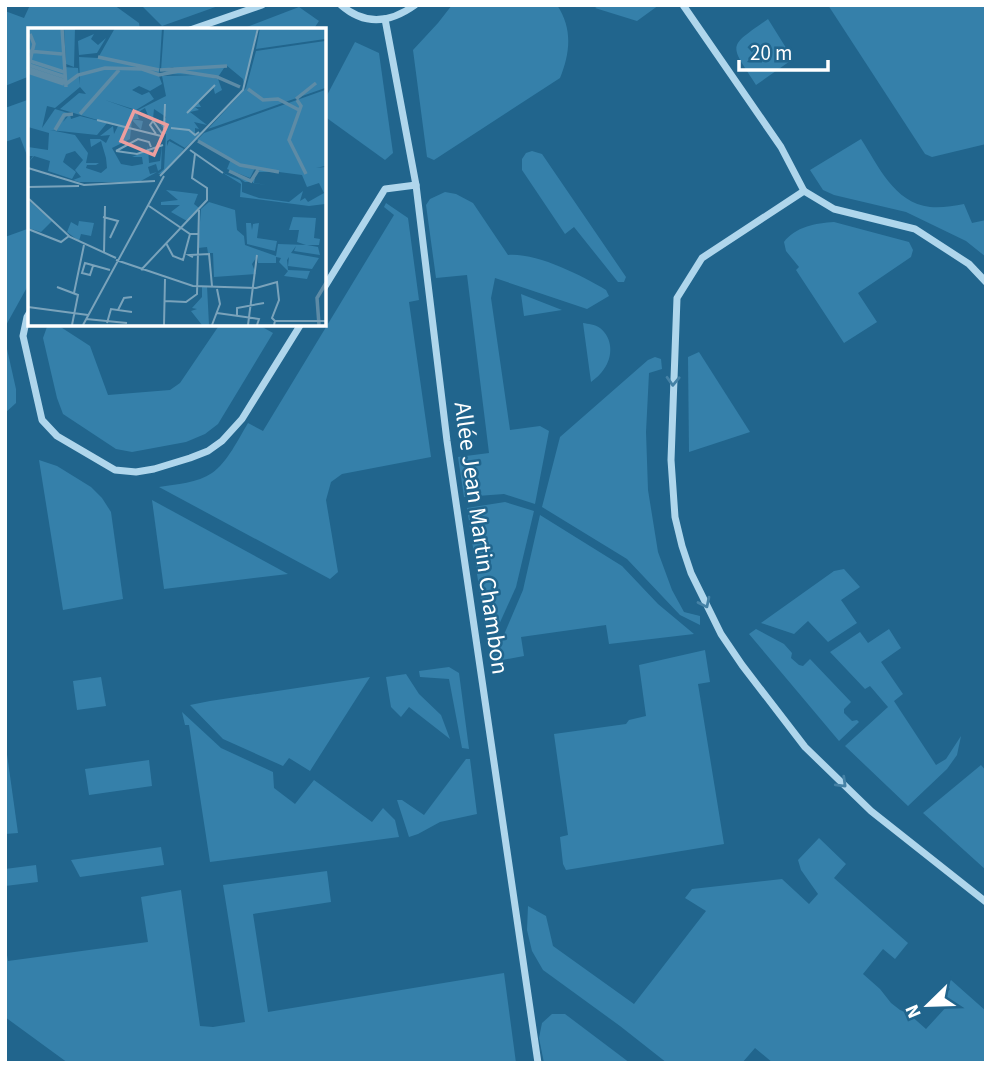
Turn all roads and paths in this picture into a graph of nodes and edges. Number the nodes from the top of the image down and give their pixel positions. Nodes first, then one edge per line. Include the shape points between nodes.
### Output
1 (261, 5) edge
2 (341, 5) edge
3 (415, 5) edge
4 (685, 7) edge
5 (385, 19) junction
6 (196, 28) edge
7 (416, 185) junction
8 (804, 191) junction
9 (986, 282) edge
10 (326, 285) edge
11 (28, 315) edge
12 (300, 326) edge
13 (986, 902) edge
14 (538, 1063) edge

1 - 6 street
2 - 5 street via 366,19
3 - 5 street
4 - 8 street via 781,147
5 - 7 street, Allée Jean Martin Chambon
7 - 10 street via 385,189
7 - 14 street, Allée Jean Martin Chambon via 447,441
8 - 9 street via 834,209 915,229 969,264
8 -> 13 street via 702,258 677,298 671,460 682,546 721,635 805,747 871,811
11 - 12 street via 23,336 42,420 57,436 115,470 136,472 190,458 222,441 242,419

